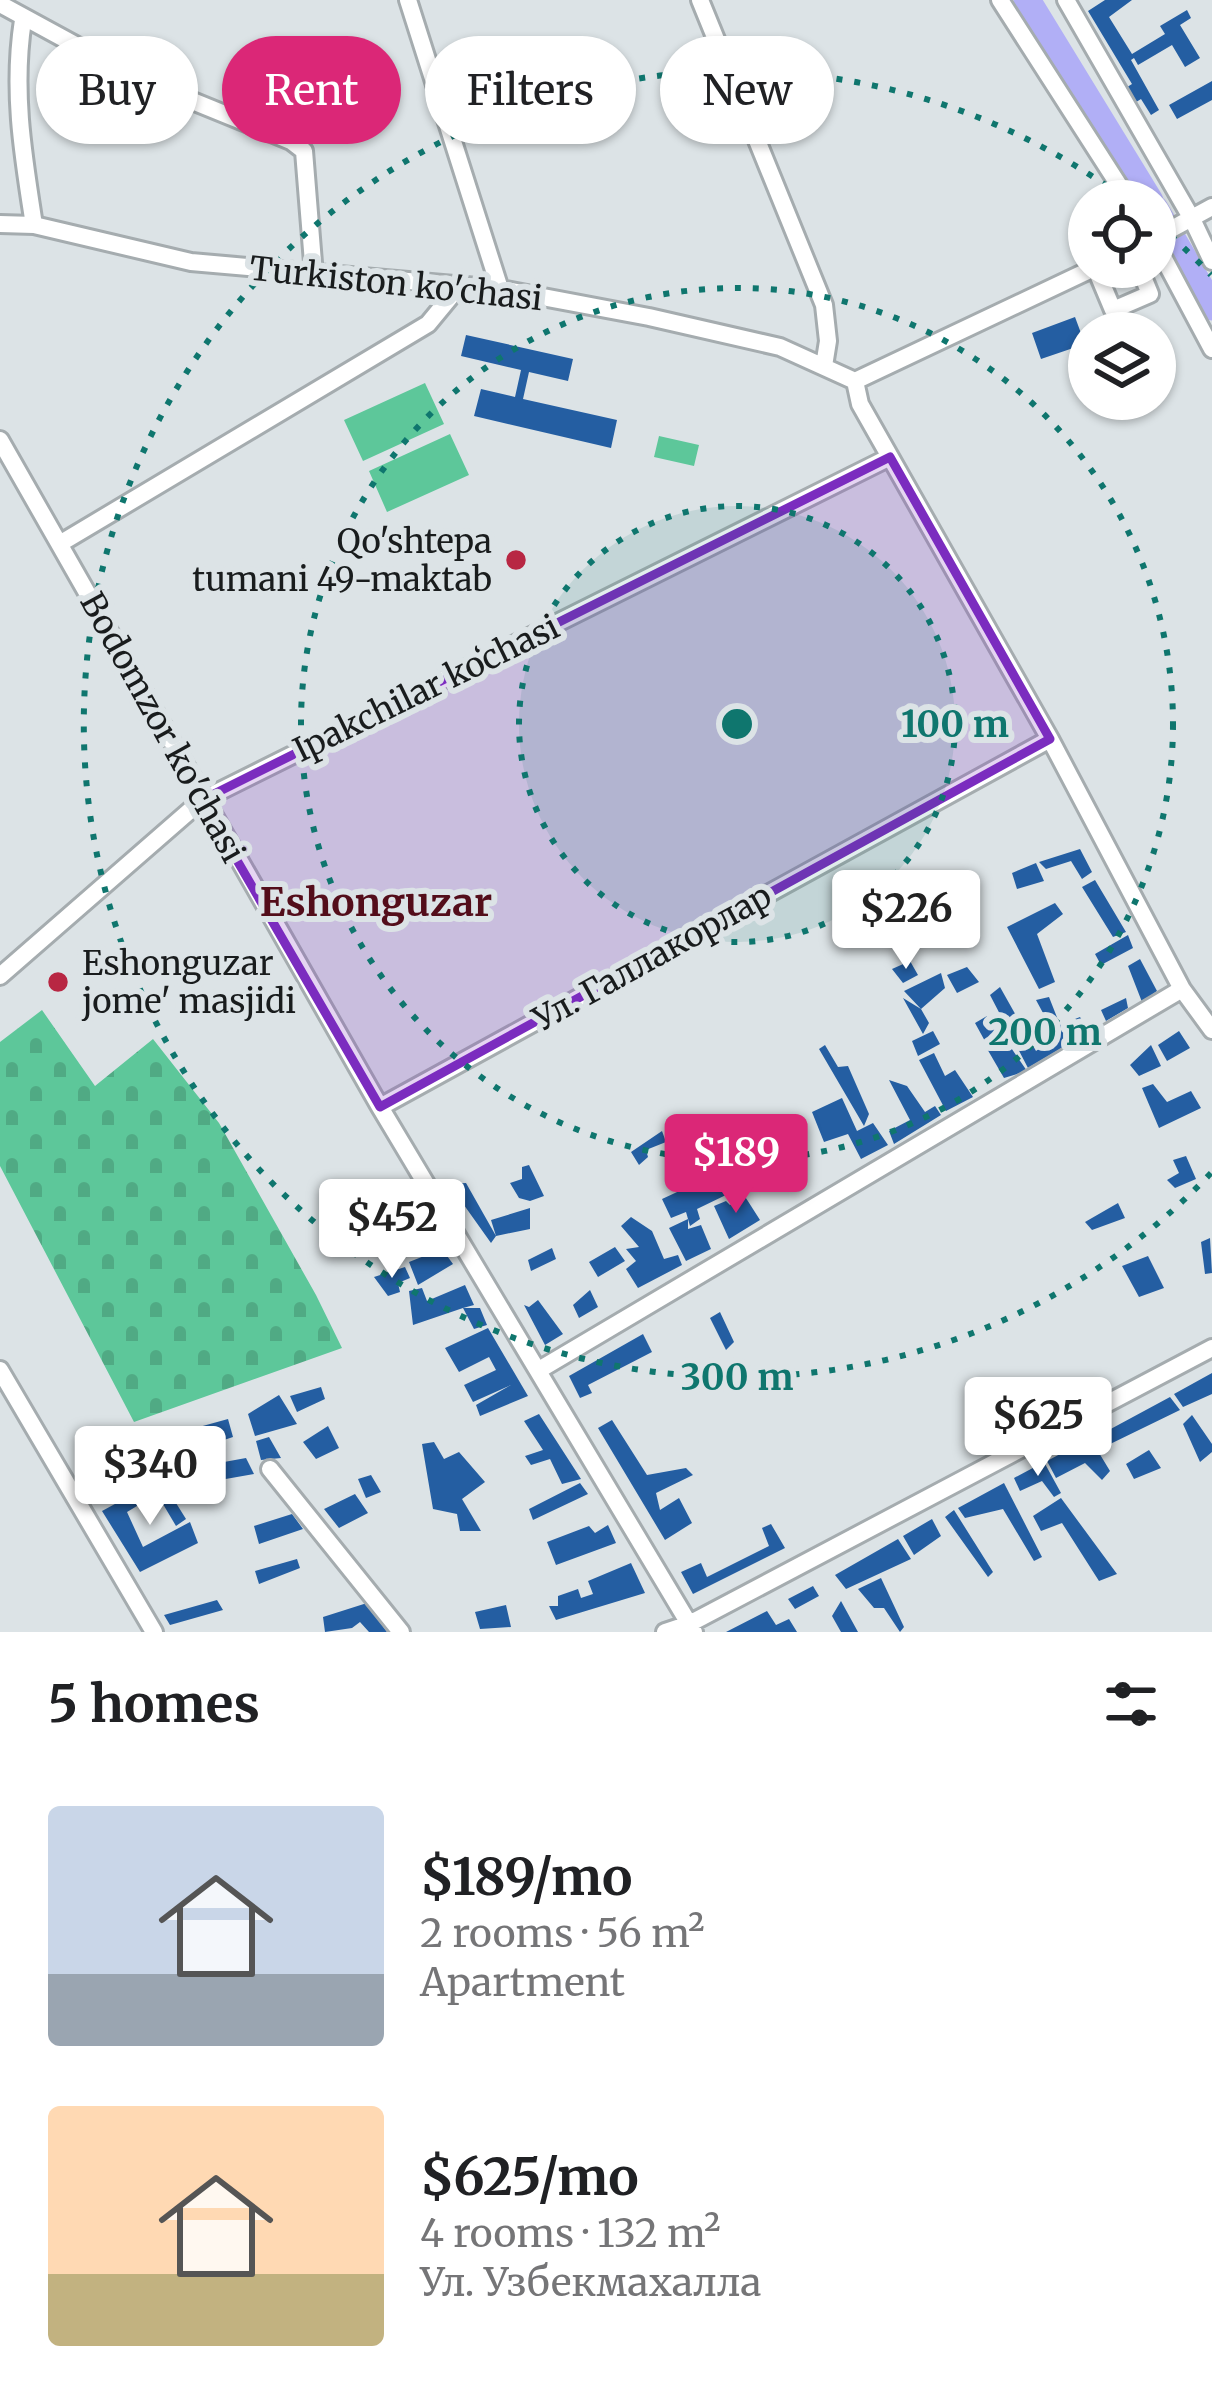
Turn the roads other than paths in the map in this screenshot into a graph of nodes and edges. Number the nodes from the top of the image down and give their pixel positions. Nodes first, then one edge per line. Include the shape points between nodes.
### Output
1 (408, 0) edge
2 (700, 0) edge
3 (1000, 0) edge
4 (1066, 0) edge
5 (0, 4) edge
6 (23, 20) junction
7 (1116, 180) edge
8 (1212, 207) edge
9 (1192, 218) junction
10 (0, 224) edge
11 (34, 225) junction
12 (1176, 228) edge
13 (1212, 262) edge
14 (314, 275) junction
15 (1068, 280) edge
16 (461, 284) junction
17 (1176, 285) edge
18 (1104, 288) edge
19 (1148, 288) edge
20 (1161, 288) edge
21 (500, 289) junction
22 (1150, 294) junction
23 (1212, 349) edge
24 (824, 366) junction
25 (855, 382) junction
26 (0, 440) edge
27 (890, 457) junction
28 (62, 542) junction
29 (1050, 739) junction
30 (202, 800) junction
31 (2, 968) edge
32 (1182, 989) junction
33 (1212, 1030) edge
34 (380, 1107) junction
35 (1212, 1348) edge
36 (0, 1370) edge
37 (538, 1370) junction
38 (270, 1469) dead end
39 (691, 1628) edge
40 (154, 1632) edge
41 (400, 1632) edge
42 (664, 1632) edge

1 - 21 street
2 - 24 street via 824,305
3 - 7 street
4 - 9 street
5 - 6 street
6 - 11 street via 16,112
6 - 14 street via 304,151
8 - 9 street
9 - 12 street
9 - 13 street
10 - 11 street, Turkiston ko'chasi
11 - 14 street, Turkiston ko'chasi via 191,262
14 - 16 street, Turkiston ko'chasi
15 - 25 street
16 - 21 street, Turkiston ko'chasi
16 - 28 street via 428,324
17 - 23 street
18 - 22 street via 1113,310
19 - 22 street
20 - 22 street
21 - 24 street, Turkiston ko'chasi via 780,347
24 - 25 street, Turkiston ko'chasi
25 - 27 street
26 - 28 street, Bodomzor ko'chasi
27 - 29 street
27 - 30 street, Ipakchilar koʻchasi
28 - 30 street, Bodomzor ko'chasi
29 - 32 street
29 - 34 street, Ул. Галлакорлар
30 - 31 street, Ipakchilar koʻchasi
30 - 34 street, Bodomzor ko'chasi
32 - 33 street
32 - 37 street
34 - 37 street, Bodomzor ko'chasi
35 - 39 street
36 - 40 street
37 - 39 street, Bodomzor ko'chasi
38 - 41 street
39 - 42 street

